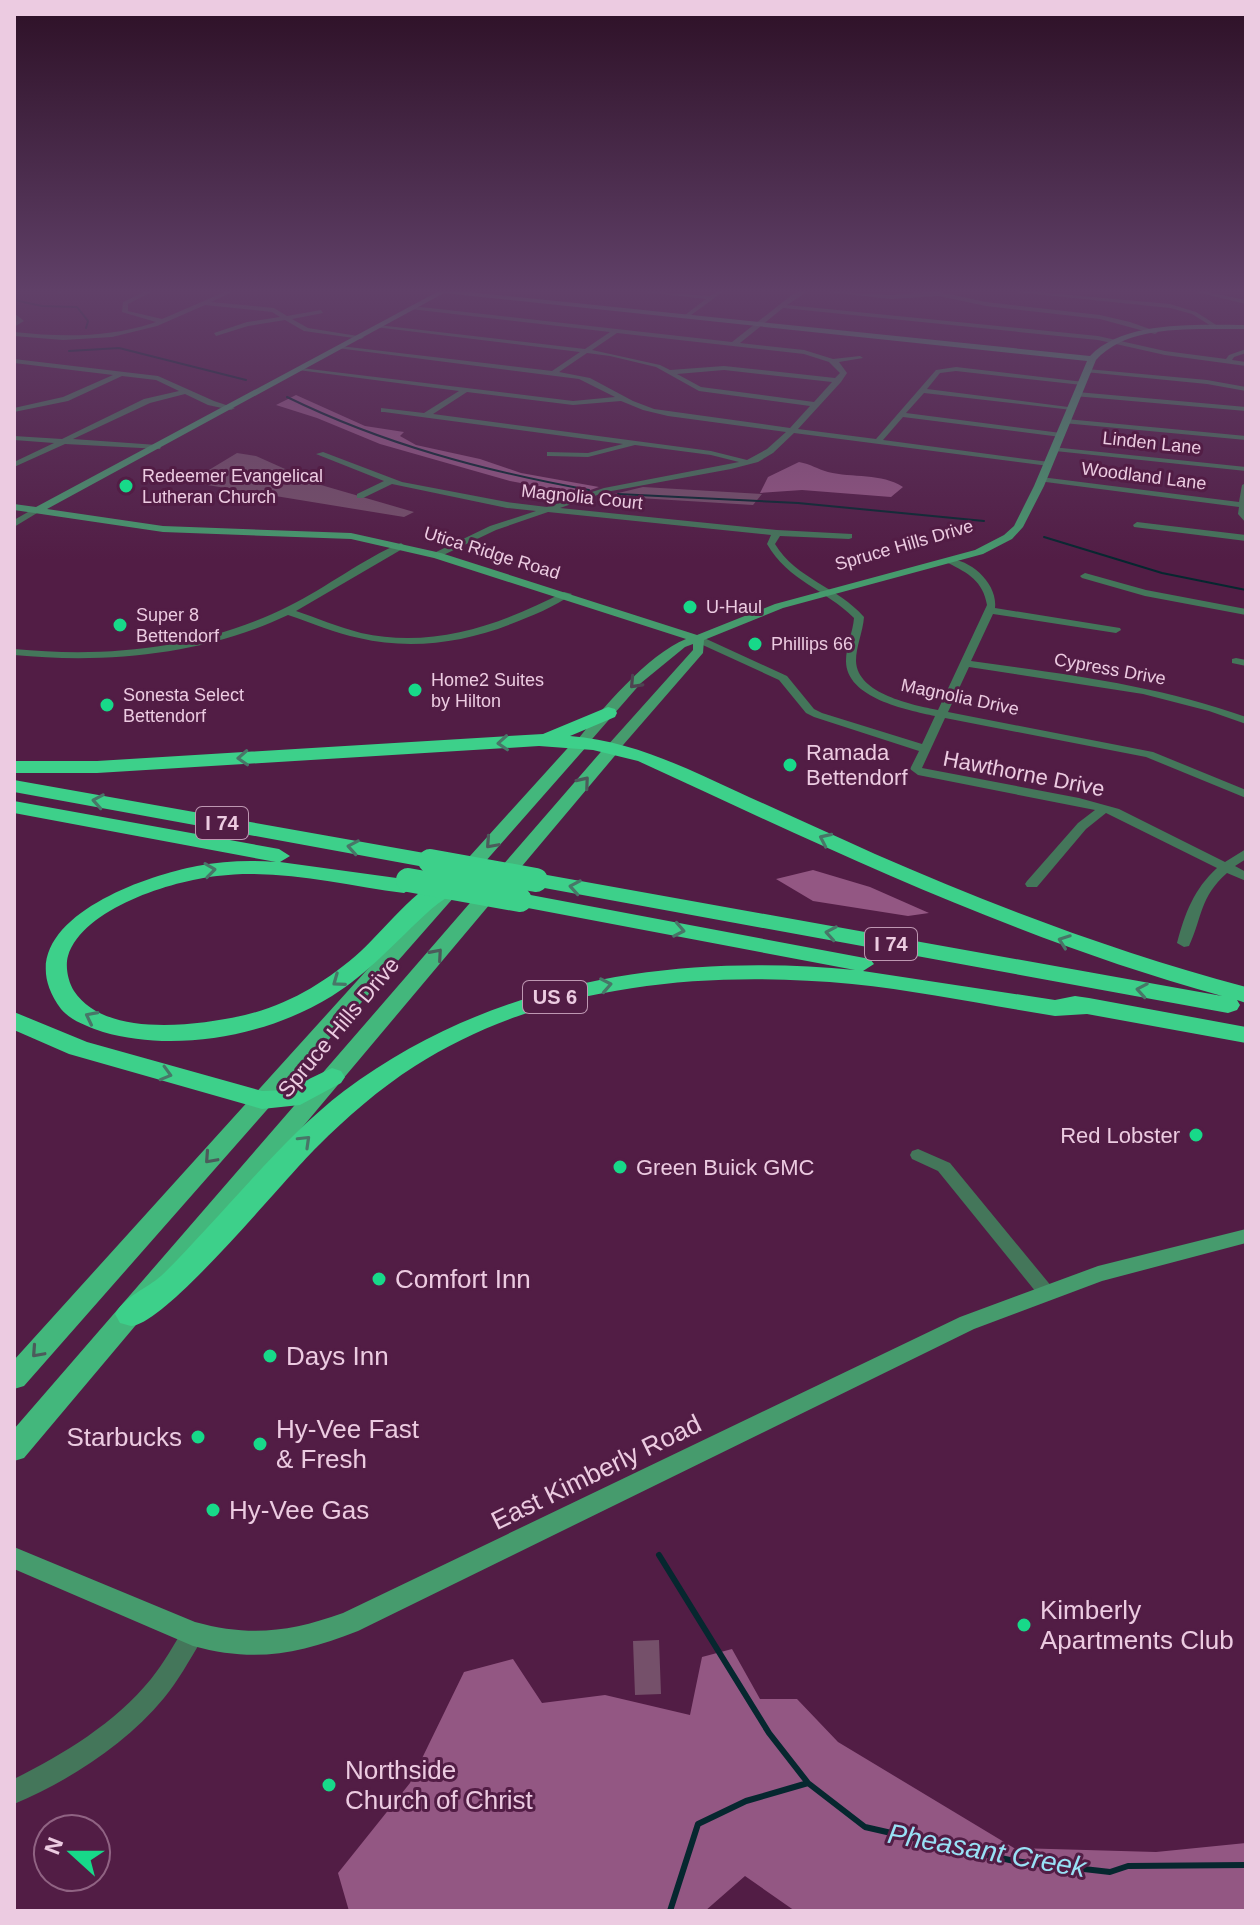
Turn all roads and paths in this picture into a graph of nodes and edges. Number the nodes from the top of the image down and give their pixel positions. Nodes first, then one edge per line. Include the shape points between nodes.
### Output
1 (107, 381) edge
2 (164, 381) edge
3 (281, 381) edge
4 (390, 381) edge
5 (591, 381) edge
6 (685, 381) edge
7 (839, 381) edge
8 (928, 381) edge
9 (1060, 381) edge
10 (1194, 381) edge
11 (1082, 383) joint
12 (1246, 389) edge
13 (466, 390) junction
14 (920, 390) junction
15 (187, 391) junction
16 (1077, 394) junction
17 (622, 399) junction
18 (816, 405) junction
19 (231, 408) junction
20 (1072, 408) junction
21 (1246, 409) edge
22 (14, 410) edge
23 (384, 410) dead end
24 (901, 415) junction
25 (425, 416) junction
26 (1066, 421) junction
27 (470, 422) junction
28 (457, 429) dead end
29 (792, 431) junction
30 (1061, 435) junction
31 (14, 438) edge
32 (65, 440) junction
33 (1242, 440) edge
34 (878, 442) junction
35 (635, 443) junction
36 (157, 447) junction
37 (1055, 449) junction
38 (320, 454) dead end
39 (550, 454) dead end
40 (747, 462) junction
41 (1049, 464) junction
42 (14, 465) edge
43 (1246, 469) edge
44 (1041, 479) junction
45 (391, 481) junction
46 (1246, 485) edge
47 (360, 496) dead end
48 (1242, 505) junction
49 (14, 507) edge
50 (38, 510) junction
51 (546, 510) junction
52 (1246, 520) edge
53 (14, 524) edge
54 (1137, 525) dead end
55 (777, 533) junction
56 (849, 536) dead end
57 (1246, 538) edge
58 (401, 546) junction
59 (437, 555) junction
60 (951, 561) junction
61 (1085, 576) dead end
62 (829, 593) junction
63 (567, 594) junction
64 (989, 610) junction
65 (287, 611) junction
66 (1246, 612) edge
67 (1116, 630) dead end
68 (698, 639) junction
69 (14, 652) edge
70 (966, 663) junction
71 (608, 713) junction
72 (942, 714) junction
73 (1246, 721) edge
74 (539, 740) junction
75 (581, 743) junction
76 (612, 749) junction
77 (925, 749) junction
78 (14, 767) edge
79 (14, 786) edge
80 (1246, 794) edge
81 (14, 807) edge
82 (1104, 809) junction
83 (1246, 853) edge
84 (1225, 866) junction
85 (1246, 877) edge
86 (406, 883) junction
87 (459, 883) junction
88 (1032, 884) dead end
89 (1184, 943) dead end
90 (1246, 995) edge
91 (1089, 1006) junction
92 (1246, 1009) edge
93 (14, 1020) edge
94 (1246, 1035) edge
95 (332, 1077) junction
96 (262, 1100) junction
97 (918, 1155) dead end
98 (1246, 1236) edge
99 (1046, 1292) junction
100 (131, 1314) junction
101 (14, 1378) edge
102 (14, 1449) edge
103 (14, 1558) edge
104 (193, 1634) junction
105 (14, 1792) edge

1 - 22 street via 65,399
2 - 15 street
3 - 19 main road
4 - 13 street
5 - 17 street
6 - 18 street via 699,389
7 - 18 street
8 - 14 street
9 - 11 street
10 - 12 street
11 - 16 main road, Spruce Hills Drive
13 - 17 street via 573,403
13 - 25 street
14 - 20 street
14 - 24 street
15 - 19 street
15 - 32 street via 147,401
16 - 20 main road, Spruce Hills Drive
16 - 21 street
17 - 29 street via 661,412
18 - 29 street
19 - 36 main road
20 - 26 main road, Spruce Hills Drive
23 - 25 street
24 - 30 street
24 - 34 street
25 - 27 street
26 - 30 main road, Spruce Hills Drive
26 - 33 street
27 - 28 street
27 - 35 street
29 - 34 street
29 - 40 street
30 - 37 main road, Spruce Hills Drive
31 - 32 street
32 - 36 street
32 - 42 street
34 - 41 street
35 - 39 street via 588,455
35 - 40 street
36 - 50 main road
37 - 41 main road, Spruce Hills Drive
37 - 43 street, Linden Lane
38 - 45 street, Magnolia Court
40 - 51 street via 625,485
41 - 44 main road, Spruce Hills Drive
44 - 48 street, Woodland Lane
44 - 60 main road, Spruce Hills Drive via 1008,537
45 - 47 street
45 - 51 street, Magnolia Court
46 - 48 street
48 - 52 street
49 - 50 main road, Utica Ridge Road
50 - 53 street
50 - 58 main road, Utica Ridge Road via 163,529 320,533
51 - 55 street, Magnolia Court
51 - 59 street
54 - 57 street
55 - 56 street, Magnolia Court
55 - 62 street, Magnolia Drive via 771,544 775,552 791,570
58 - 59 main road, Utica Ridge Road
58 - 65 street
59 - 63 main road, Utica Ridge Road
60 - 62 main road, Spruce Hills Drive
60 - 64 street via 987,585
61 - 66 street
62 - 68 main road, Spruce Hills Drive via 779,606
62 - 72 street, Magnolia Drive via 859,617 851,661 854,673 876,695
63 - 65 street via 500,627 438,641 375,638
63 - 68 main road, Utica Ridge Road
64 - 67 street
64 - 70 street
65 - 69 street via 248,629 145,651 79,656
68 -> 71 main road, Spruce Hills Drive via 662,657
68 - 76 main road, Spruce Hills Drive via 699,651
68 - 77 street, Utica Ridge Road via 783,678 818,715
70 - 72 street
70 - 73 street, Cypress Drive via 1125,688
71 - 74 highway
71 - 75 main road, Spruce Hills Drive
72 - 77 street
72 - 80 street, Magnolia Drive via 1149,754
74 - 75 highway
74 -> 78 highway via 97,767
75 - 76 highway
75 -> 87 main road, Spruce Hills Drive
90 -> 76 highway via 1132,964 1016,924 645,757
95 -> 76 main road, Spruce Hills Drive
77 - 82 street, Hawthorne Drive via 916,769 922,773
92 -> 79 highway, I 74, bridge
81 - 86 highway, I 74
82 - 84 street, Hawthorne Drive
82 - 88 street via 1082,826
83 - 84 street
84 - 85 street, Hawthorne Drive
84 - 89 street via 1192,907
86 - 87 highway, I 74, bridge
87 -> 86 highway via 438,890 327,989 255,1021 187,1032 129,1030 82,1013 58,986 58,953 73,930 110,902 167,879 258,867
87 -> 91 highway, I 74, bridge via 520,900
87 - 96 main road, Spruce Hills Drive
91 - 94 highway, I 74
100 -> 91 highway, US 6 via 173,1283 290,1156 356,1096 434,1044 517,1008 647,978 738,972 849,976 1055,1008
93 -> 96 highway via 78,1048
95 - 96 highway via 291,1099
95 - 100 main road, Spruce Hills Drive
96 -> 101 main road, Spruce Hills Drive
97 - 99 street via 944,1167
98 - 99 main road, East Kimberly Road
99 - 104 main road, East Kimberly Road via 922,1342 349,1623 271,1644 223,1642
100 - 102 main road, Spruce Hills Drive / US 6
103 - 104 main road, East Kimberly Road
104 - 105 street via 153,1695 61,1769

